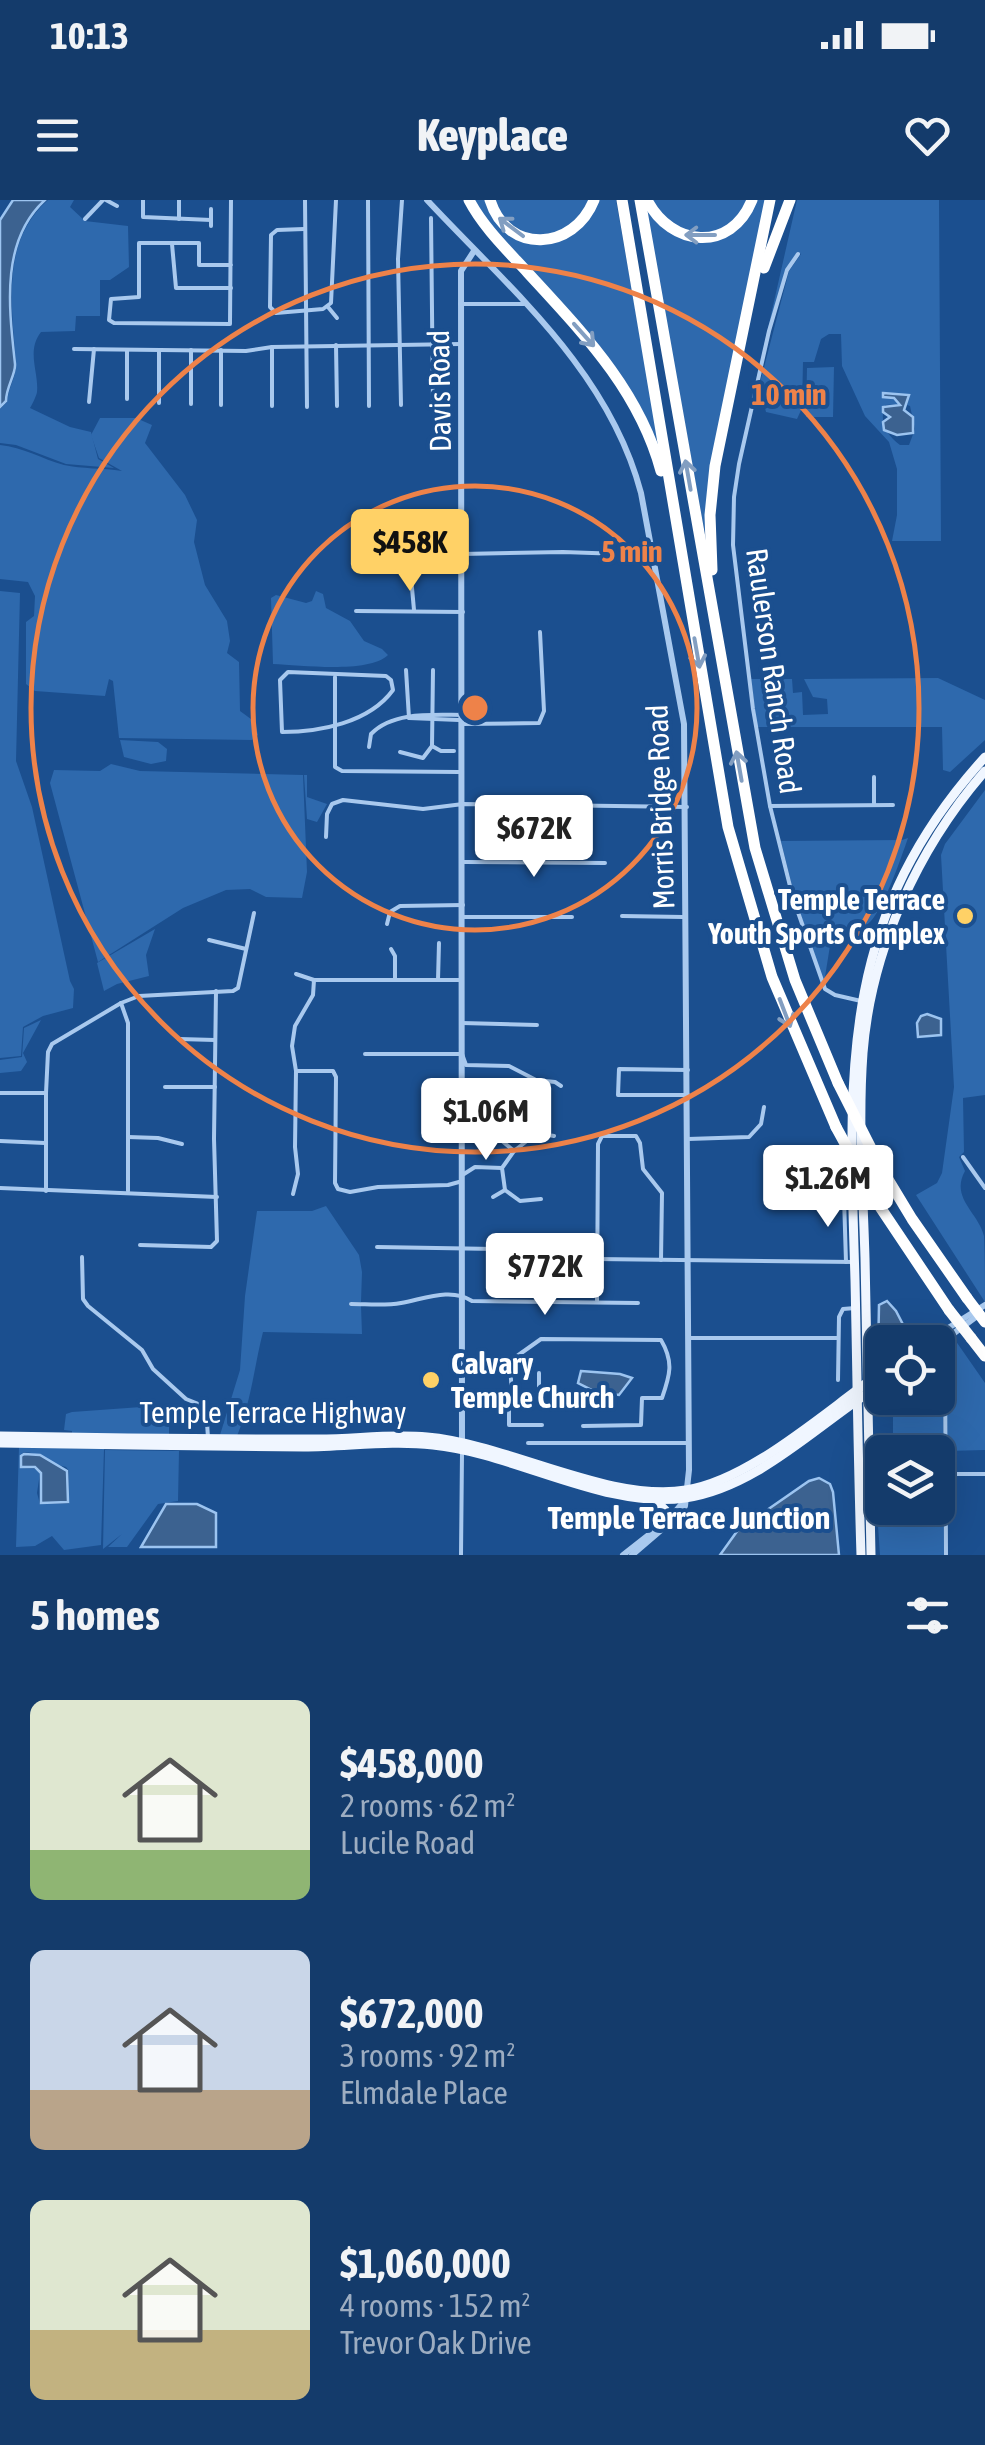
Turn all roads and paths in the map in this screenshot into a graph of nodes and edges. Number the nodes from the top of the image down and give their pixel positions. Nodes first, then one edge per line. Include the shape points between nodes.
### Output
1 (104, 200) edge
2 (144, 200) edge
3 (179, 200) edge
4 (231, 200) edge
5 (305, 200) edge
6 (336, 200) edge
7 (368, 200) edge
8 (402, 200) edge
9 (427, 200) edge
10 (460, 200) edge
11 (469, 200) edge
12 (490, 200) edge
13 (594, 200) edge
14 (622, 200) edge
15 (643, 200) edge
16 (752, 200) edge
17 (770, 200) edge
18 (790, 200) edge
19 (117, 206) dead end
20 (211, 208) dead end
21 (431, 218) dead end
22 (86, 219) dead end
23 (178, 219) junction
24 (304, 230) junction
25 (494, 234) junction
26 (172, 242) junction
27 (474, 250) junction
28 (798, 254) dead end
29 (231, 266) junction
30 (230, 288) junction
31 (460, 304) junction
32 (524, 304) junction
33 (328, 307) junction
34 (304, 312) junction
35 (337, 318) dead end
36 (746, 324) junction
37 (401, 344) junction
38 (461, 344) junction
39 (336, 345) junction
40 (368, 345) junction
41 (432, 345) junction
42 (272, 347) junction
43 (306, 347) junction
44 (94, 349) junction
45 (74, 350) dead end
46 (126, 350) junction
47 (159, 350) junction
48 (191, 350) junction
49 (220, 350) junction
50 (127, 398) dead end
51 (88, 402) dead end
52 (159, 403) dead end
53 (191, 404) dead end
54 (433, 404) dead end
55 (222, 405) dead end
56 (401, 405) dead end
57 (272, 406) dead end
58 (337, 406) dead end
59 (369, 406) dead end
60 (306, 407) dead end
61 (463, 554) junction
62 (409, 555) junction
63 (653, 555) junction
64 (365, 556) dead end
65 (681, 557) junction
66 (356, 611) dead end
67 (414, 611) junction
68 (463, 612) junction
69 (540, 632) dead end
70 (406, 670) dead end
71 (432, 670) dead end
72 (723, 674) junction
73 (336, 676) junction
74 (434, 717) junction
75 (409, 718) junction
76 (463, 720) junction
77 (335, 728) junction
78 (432, 746) junction
79 (369, 747) dead end
80 (454, 751) dead end
81 (400, 752) dead end
82 (983, 764) edge
83 (463, 772) junction
84 (874, 777) dead end
85 (463, 804) junction
86 (874, 804) junction
87 (893, 804) dead end
88 (687, 806) junction
89 (770, 806) junction
90 (926, 834) junction
91 (326, 837) dead end
92 (464, 862) junction
93 (606, 863) dead end
94 (902, 903) junction
95 (463, 905) junction
96 (254, 913) dead end
97 (622, 916) dead end
98 (463, 917) junction
99 (572, 917) dead end
100 (688, 918) junction
101 (387, 924) dead end
102 (209, 940) dead end
103 (439, 943) dead end
104 (246, 949) junction
105 (391, 949) dead end
106 (296, 974) dead end
107 (314, 980) junction
108 (395, 980) junction
109 (438, 980) junction
110 (462, 980) junction
111 (216, 991) junction
112 (866, 1002) junction
113 (121, 1003) junction
114 (462, 1023) junction
115 (536, 1025) dead end
116 (179, 1039) dead end
117 (216, 1040) junction
118 (364, 1054) dead end
119 (462, 1054) junction
120 (296, 1070) junction
121 (688, 1070) junction
122 (561, 1086) dead end
123 (164, 1087) dead end
124 (217, 1087) junction
125 (0, 1093) edge
126 (46, 1093) junction
127 (688, 1095) junction
128 (764, 1107) dead end
129 (494, 1135) dead end
130 (554, 1136) dead end
131 (128, 1137) junction
132 (688, 1139) junction
133 (0, 1141) edge
134 (45, 1143) junction
135 (182, 1144) dead end
136 (514, 1151) junction
137 (963, 1156) dead end
138 (502, 1168) junction
139 (463, 1176) junction
140 (852, 1178) junction
141 (0, 1188) edge
142 (985, 1188) edge
143 (506, 1190) junction
144 (46, 1192) junction
145 (128, 1193) junction
146 (293, 1194) dead end
147 (217, 1197) junction
148 (493, 1197) dead end
149 (540, 1199) dead end
150 (140, 1245) dead end
151 (377, 1247) dead end
152 (463, 1250) junction
153 (561, 1250) dead end
154 (82, 1258) dead end
155 (596, 1259) junction
156 (660, 1260) junction
157 (688, 1261) junction
158 (850, 1262) junction
159 (463, 1295) junction
160 (597, 1302) junction
161 (638, 1303) dead end
162 (351, 1304) dead end
163 (855, 1308) junction
164 (985, 1308) edge
165 (985, 1322) edge
166 (865, 1325) edge
167 (866, 1325) edge
168 (955, 1326) edge
169 (955, 1333) edge
170 (689, 1338) junction
171 (838, 1338) junction
172 (985, 1356) edge
173 (865, 1372) edge
174 (539, 1373) dead end
175 (838, 1380) dead end
176 (865, 1389) edge
177 (865, 1391) edge
178 (862, 1392) junction
179 (462, 1397) junction
180 (510, 1398) junction
181 (830, 1420) junction
182 (542, 1426) dead end
183 (583, 1426) dead end
184 (858, 1430) junction
185 (208, 1438) junction
186 (0, 1440) edge
187 (170, 1442) junction
188 (528, 1443) dead end
189 (690, 1443) junction
190 (462, 1445) junction
191 (955, 1474) edge
192 (985, 1474) edge
193 (687, 1494) junction
194 (634, 1498) junction
195 (665, 1522) junction
196 (946, 1525) edge
197 (461, 1555) edge
198 (624, 1555) edge
199 (632, 1555) edge
200 (861, 1555) edge
201 (871, 1555) edge
202 (946, 1555) edge

1 - 19 street
1 - 22 street
2 - 23 street via 143,216
3 - 23 street
4 - 29 street
5 - 24 street
6 - 33 street via 334,294
7 - 40 street
8 - 37 street
9 - 27 street, Morris Bridge Road
10 - 25 highway
11 - 25 highway
13 -> 12 highway via 576,228 545,240 508,228
14 - 65 highway
16 -> 15 highway via 734,226 700,238 670,228
72 -> 15 highway
17 - 36 highway
18 - 36 highway
20 - 23 street via 211,223
21 - 41 street
24 - 34 street
24 - 34 street via 270,235 270,307 276,313
25 -> 65 highway via 594,346 630,397 658,461
26 - 29 street via 199,242 201,266
26 - 30 street via 176,288
26 - 30 street via 139,243 138,297 113,298 109,320 230,324
27 - 31 street, Davis Road via 461,271
27 - 32 street, Morris Bridge Road
28 - 89 street, Raulerson Ranch Road via 769,331 732,517
29 - 30 street
31 - 32 street
31 - 38 street, Davis Road
32 - 63 street, Morris Bridge Road via 574,358 610,412 632,458
33 - 34 street
33 - 35 street
34 - 43 street
36 - 72 highway via 711,498
37 - 40 street
37 - 41 street
37 - 56 street
38 - 41 street
38 - 61 street, Davis Road
39 - 40 street
39 - 43 street
39 - 58 street
40 - 59 street
41 - 54 street
42 - 43 street
42 - 49 street
42 - 57 street
43 - 60 street
44 - 45 street
44 - 46 street
44 - 51 street
46 - 47 street
46 - 50 street
47 - 48 street
47 - 52 street
48 - 49 street
48 - 53 street
49 - 55 street
61 - 62 street
61 - 63 street
61 - 68 street, Davis Road
62 - 64 street
62 - 67 street
63 - 88 street, Morris Bridge Road via 684,724
65 -> 172 highway, bridge via 720,786 780,1000 878,1204
66 - 67 street
67 - 68 street
68 - 76 street, Davis Road
69 - 76 street via 539,723
70 - 75 street
71 - 74 street
165 -> 72 highway, bridge via 880,1166 795,980 764,881
73 - 77 street
73 - 77 street via 386,676 393,690
73 - 77 street via 288,672 280,680 282,732
74 - 75 street
74 - 76 street
74 - 78 street
75 - 79 street via 378,726
76 - 83 street, Davis Road
77 - 83 street via 335,767 342,771
78 - 80 street
78 - 81 street via 423,758
82 - 90 main road
82 - 94 main road
83 - 85 street, Davis Road
84 - 86 street
85 - 88 street
85 - 91 street via 423,808 344,800 327,814
85 - 92 street, Davis Road
86 - 87 street
86 - 89 street
88 - 100 street, Morris Bridge Road
89 - 112 street, Raulerson Ranch Road via 821,980 835,995
90 - 94 main road
90 - 112 main road via 884,918
92 - 93 street
92 - 95 street, Davis Road
94 - 112 main road
95 - 98 street, Davis Road
95 - 101 street via 400,906
96 - 104 street
97 - 100 street
98 - 99 street
98 - 110 street, Davis Road
100 - 121 street, Morris Bridge Road
102 - 104 street
103 - 109 street
104 - 111 street via 238,988
105 - 108 street
106 - 107 street
107 - 108 street
107 - 120 street via 295,1026
108 - 109 street
109 - 110 street
110 - 114 street, Davis Road
111 - 113 street via 162,992
111 - 117 street
112 - 140 main road via 853,1068
112 - 167 main road
113 - 126 street via 52,1044
113 - 131 street via 128,1022
114 - 115 street
114 - 119 street, Davis Road
116 - 117 street
117 - 124 street
118 - 119 street
119 - 122 street via 466,1066 509,1066
119 - 139 street, Davis Road
120 - 139 street via 334,1071 335,1183 344,1192 457,1184
120 - 146 street
121 - 127 street, Morris Bridge Road
121 - 127 street via 619,1068 618,1095
123 - 124 street
124 - 147 street
125 - 126 street
126 - 134 street
127 - 132 street, Morris Bridge Road
128 - 132 street via 748,1137
129 - 136 street
130 - 136 street via 537,1133
131 - 135 street
131 - 145 street
132 - 157 street, Morris Bridge Road
133 - 134 street
134 - 144 street
136 - 138 street
137 - 142 street
138 - 139 street via 474,1167
138 - 143 street
139 - 152 street, Davis Road
140 - 158 main road
140 - 158 street via 844,1198
141 - 144 street
143 - 148 street
143 - 149 street via 520,1201
144 - 145 street
145 - 147 street
147 - 150 street via 217,1241 211,1247
151 - 152 street
152 - 153 street
152 - 159 street, Davis Road
154 - 185 street via 83,1299 186,1399 206,1407
155 - 156 street
155 - 156 street via 598,1144 602,1136 636,1136 643,1169 662,1193
155 - 160 street
156 - 157 street
157 - 158 street
157 - 170 street, Morris Bridge Road
158 - 163 main road
158 - 166 main road via 861,1270
159 - 160 street via 472,1301
159 - 162 street
159 - 179 street, Davis Road
160 - 161 street
163 - 171 street via 843,1309
163 - 178 main road
164 - 168 street
164 - 169 street
170 - 171 street
170 - 189 street, Morris Bridge Road
171 - 175 street
173 - 178 main road
174 - 180 street via 539,1396
176 - 178 street
177 - 178 street
178 - 181 main road, Temple Terrace Highway
178 - 184 main road
178 - 193 main road, Temple Terrace Highway via 744,1469
178 - 201 main road
179 - 180 street
179 - 190 street, Davis Road
180 - 182 street via 509,1425
180 - 183 street via 510,1362 541,1338 661,1340 671,1372 662,1398 642,1398 641,1425
181 - 184 main road via 847,1418
181 - 193 main road, Temple Terrace Highway via 730,1485
184 - 200 main road
185 - 187 main road, Temple Terrace Highway
185 - 190 main road, Temple Terrace Highway via 399,1436
186 - 187 main road, Temple Terrace Highway
187 - 190 main road, Temple Terrace Highway
188 - 189 street
189 - 193 street, Morris Bridge Road
190 - 193 main road, Temple Terrace Highway via 623,1488
190 - 194 main road, Temple Terrace Highway
190 - 197 street, Davis Road
191 - 192 street
193 - 194 main road, Temple Terrace Highway
193 - 195 street
193 - 199 street via 672,1524
194 - 195 main road via 661,1503
195 - 198 street
196 - 202 street

